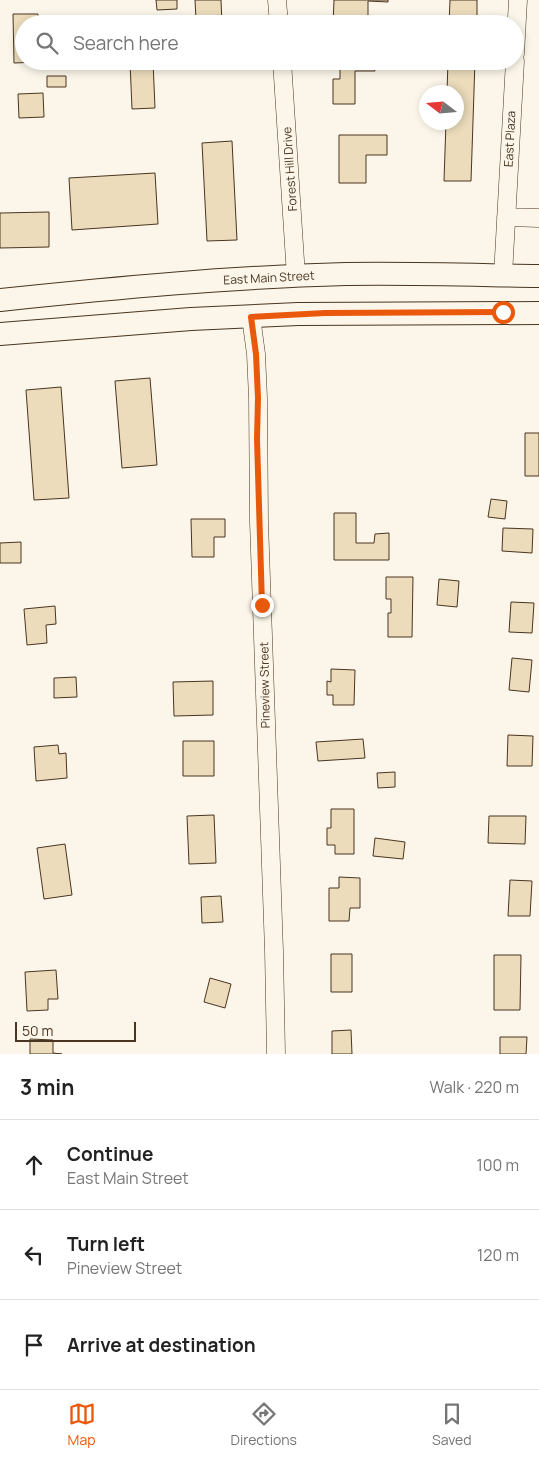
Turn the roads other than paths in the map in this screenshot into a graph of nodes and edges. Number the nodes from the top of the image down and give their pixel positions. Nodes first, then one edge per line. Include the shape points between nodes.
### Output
1 (277, 0) edge
2 (518, 0) edge
3 (278, 15) edge
4 (517, 15) edge
5 (283, 70) edge
6 (514, 70) edge
7 (506, 217) junction
8 (539, 218) edge
9 (503, 275) junction
10 (296, 276) junction
11 (539, 276) edge
12 (0, 300) edge
13 (539, 313) edge
14 (251, 317) junction
15 (0, 334) edge
16 (276, 1054) edge

1 - 3 street
2 - 4 street
5 - 10 street, Forest Hill Drive
6 - 7 street, East Plaza
7 - 8 street
7 - 9 street, East Plaza
9 - 10 main road, East Main Street
9 - 11 main road, East Main Street
10 - 12 main road, East Main Street via 115,288
13 - 14 main road via 325,313
14 - 15 main road via 163,320
14 - 16 street, Pineview Street via 258,398

